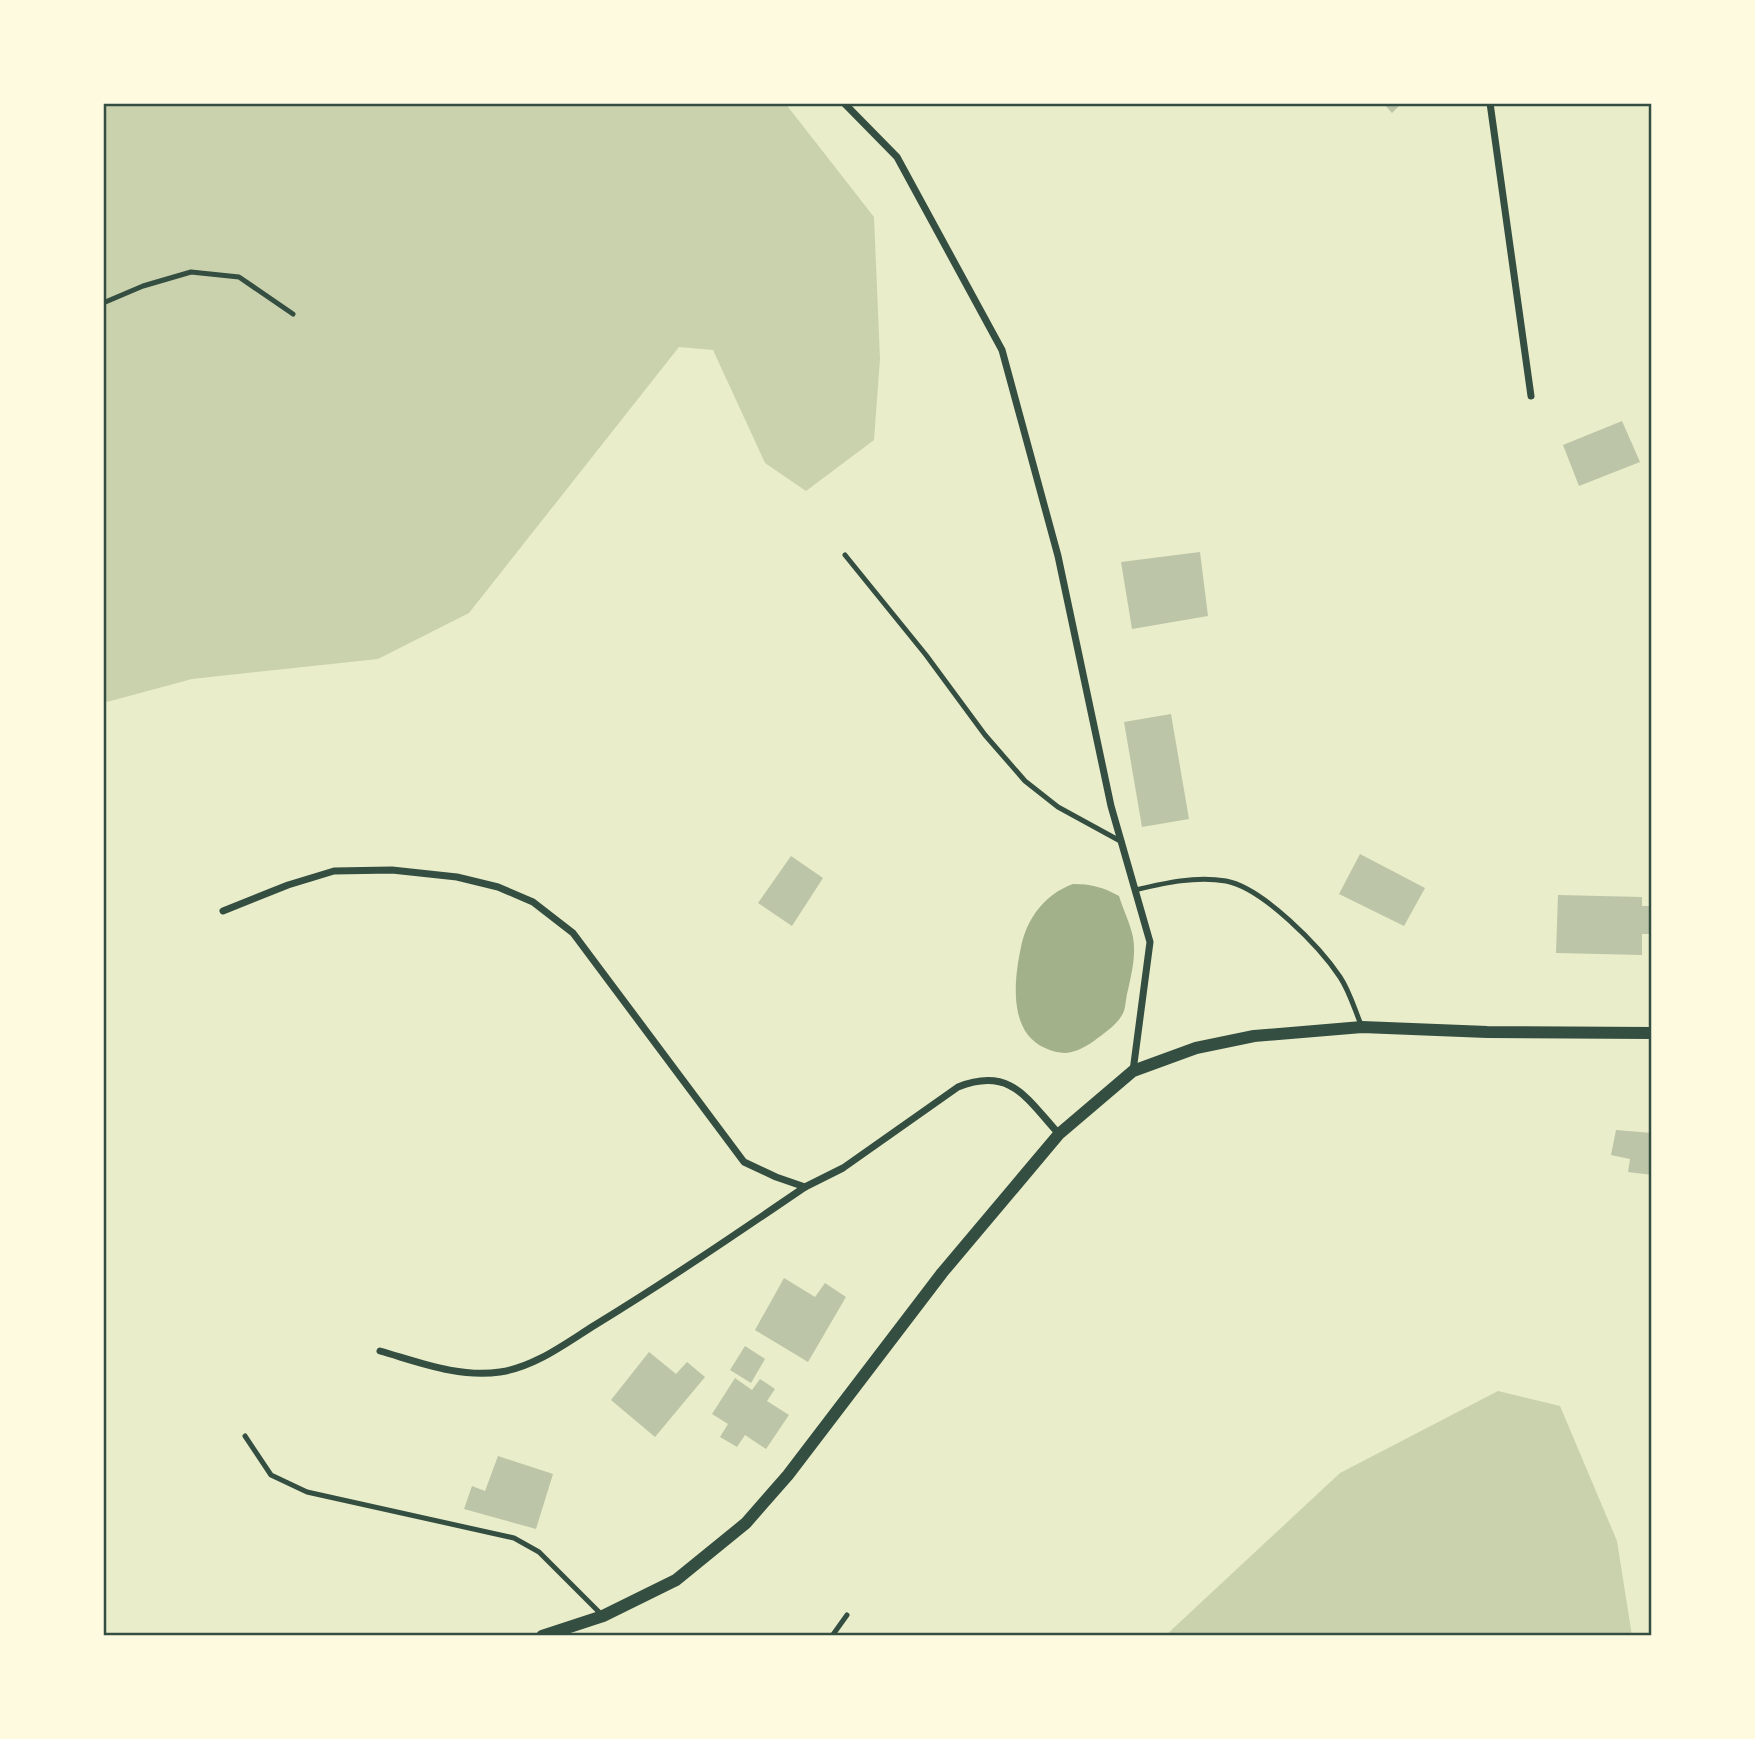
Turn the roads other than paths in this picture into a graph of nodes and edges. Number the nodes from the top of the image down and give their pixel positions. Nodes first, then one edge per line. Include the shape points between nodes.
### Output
1 (844, 103) edge
2 (1490, 103) edge
3 (103, 303) edge
4 (293, 314) dead end
5 (1531, 396) dead end
6 (845, 555) dead end
7 (1122, 842) junction
8 (1135, 890) junction
9 (223, 911) dead end
10 (1362, 1027) junction
11 (1652, 1033) edge
12 (1133, 1072) junction
13 (1059, 1134) junction
14 (805, 1187) junction
15 (380, 1351) dead end
16 (245, 1436) dead end
17 (847, 1615) dead end
18 (603, 1616) junction
19 (542, 1636) edge
20 (832, 1636) edge

1 - 7 street via 897,157 1002,350 1058,556
2 - 5 street
3 - 4 lane via 191,272 239,277
6 - 7 lane via 1025,780 1058,807
7 - 8 street
8 - 10 lane via 1180,879 1228,881 1256,894 1302,931 1341,978
8 - 12 street via 1150,942
9 - 14 street via 334,871 392,870 457,877 533,902 573,933 744,1162
10 - 11 street
10 - 12 street via 1254,1036 1196,1048
12 - 13 street
13 - 14 street via 1015,1087 1002,1081 975,1080 958,1087 843,1168
13 - 18 street via 942,1273 746,1523 676,1580
14 - 15 street via 654,1289 521,1367 479,1374
16 - 18 lane via 271,1475 307,1492 514,1538 539,1552
17 - 20 lane
18 - 19 street

